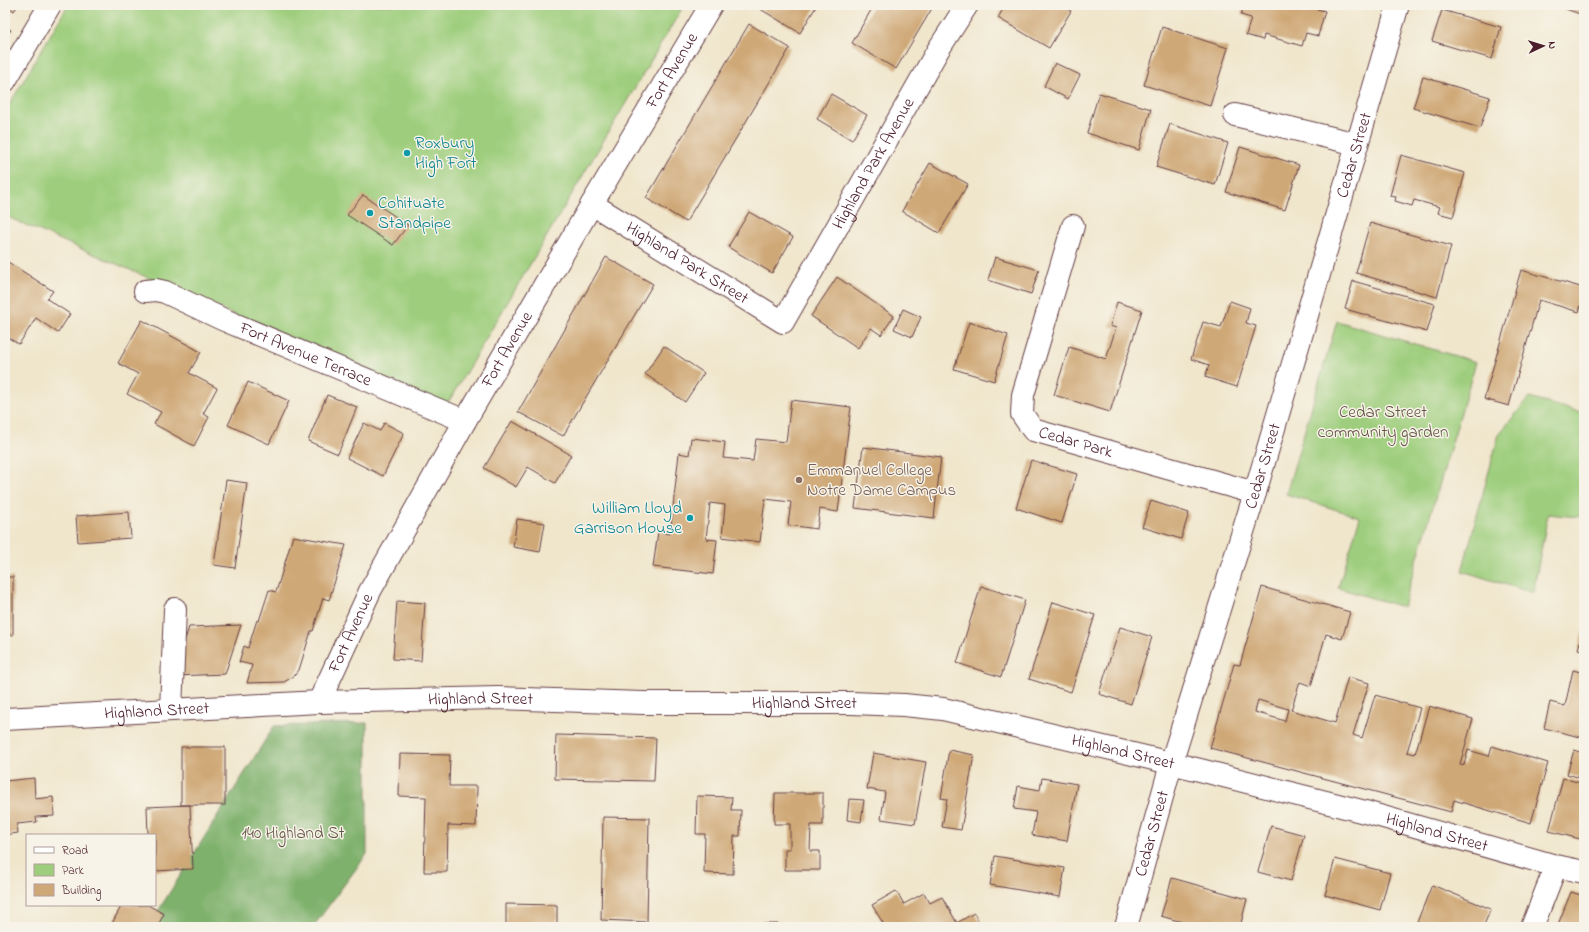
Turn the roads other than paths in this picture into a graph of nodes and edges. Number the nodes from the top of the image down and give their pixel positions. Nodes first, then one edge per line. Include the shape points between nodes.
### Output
1 (50, 5) edge
2 (711, 5) edge
3 (967, 5) edge
4 (1398, 5) edge
5 (5, 81) edge
6 (1236, 114) dead end
7 (1357, 144) junction
8 (592, 204) junction
9 (1073, 226) dead end
10 (145, 290) dead end
11 (782, 322) joint
12 (465, 421) junction
13 (1255, 493) junction
14 (175, 609) dead end
15 (319, 702) junction
16 (171, 710) junction
17 (5, 719) edge
18 (1171, 764) junction
19 (1556, 866) junction
20 (1584, 872) edge
21 (1126, 927) edge
22 (1532, 927) edge

1 - 5 street
2 - 8 street, Fort Avenue
3 - 11 street, Highland Park Avenue via 938,50
4 - 7 street, Cedar Street
6 - 7 street
7 - 13 street, Cedar Street
8 - 11 street, Highland Park Street
8 - 12 street, Fort Avenue
9 - 13 street, Cedar Park via 1023,395 1022,414 1033,430
10 - 12 street, Fort Avenue Terrace via 165,292 222,319
12 - 15 street, Fort Avenue via 370,591
13 - 18 street, Cedar Street
14 - 16 street
15 - 16 street, Highland Street
15 - 18 street, Highland Street via 498,698 643,703 904,705 943,709
16 - 17 street, Highland Street
18 - 19 street, Highland Street via 1369,813
18 - 21 street, Cedar Street
19 - 20 street, Highland Street
19 - 22 street

